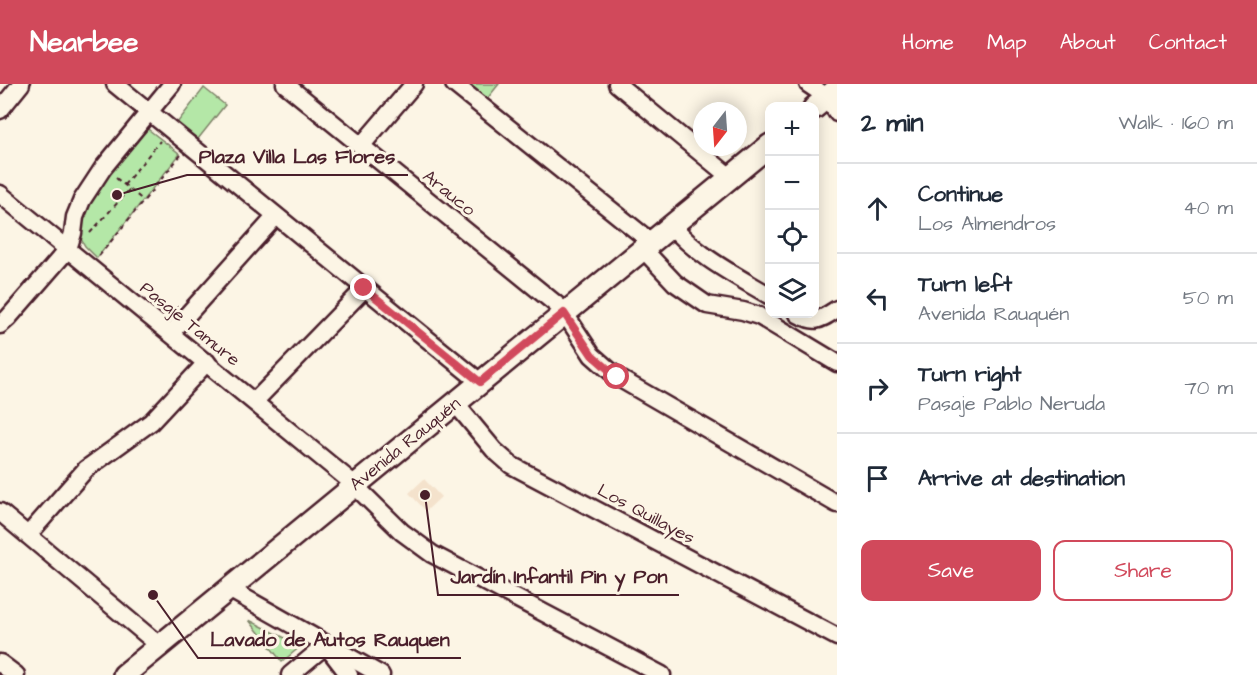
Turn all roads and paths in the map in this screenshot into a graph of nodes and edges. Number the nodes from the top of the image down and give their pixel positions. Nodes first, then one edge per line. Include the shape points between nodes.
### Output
1 (21, 84) edge
2 (115, 84) edge
3 (172, 84) edge
4 (285, 84) edge
5 (414, 84) edge
6 (454, 84) edge
7 (617, 84) edge
8 (808, 84) edge
9 (829, 102) edge
10 (0, 110) edge
11 (150, 113) junction
12 (169, 129) junction
13 (189, 145) junction
14 (362, 146) junction
15 (765, 149) edge
16 (103, 168) junction
17 (730, 177) junction
18 (124, 185) junction
19 (130, 189) junction
20 (0, 194) edge
21 (144, 201) junction
22 (276, 216) junction
23 (671, 225) junction
24 (647, 245) junction
25 (68, 249) junction
26 (90, 267) junction
27 (364, 288) junction
28 (765, 293) edge
29 (837, 309) edge
30 (563, 311) junction
31 (805, 318) edge
32 (0, 325) edge
33 (171, 333) junction
34 (207, 362) junction
35 (837, 363) edge
36 (480, 382) junction
37 (255, 401) junction
38 (455, 403) junction
39 (355, 485) junction
40 (837, 504) edge
41 (0, 512) edge
42 (27, 535) junction
43 (229, 589) junction
44 (837, 637) edge
45 (326, 645) junction
46 (160, 646) junction
47 (0, 663) edge
48 (16, 675) edge
49 (124, 675) edge
50 (290, 675) edge
51 (349, 675) edge
52 (381, 675) edge
53 (662, 675) edge

1 - 10 street
2 - 11 street
3 - 11 street
4 - 14 street, Arauco
5 - 14 street
6 - 24 street
7 - 17 street
8 - 9 street
11 - 12 street
11 - 16 street
12 - 13 street
12 - 18 path
13 - 21 path
13 - 22 street
14 - 30 street, Arauco
15 - 17 main road, Avenida Rauquén
16 - 18 path
16 - 25 street via 82,200
17 - 23 main road, Avenida Rauquén
18 - 19 path
19 - 21 path
19 - 25 path via 95,230
20 - 25 street, Pasaje Tamure
21 - 26 path
22 - 27 street
22 - 33 street
23 - 24 main road, Avenida Rauquén
23 - 28 street via 708,259
24 - 30 main road, Avenida Rauquén
24 - 35 street via 675,283 707,305 759,316
25 - 26 street, Pasaje Tamure
25 - 32 street
26 - 33 street, Pasaje Tamure
27 - 36 street
27 - 37 street
29 - 31 street via 819,321
30 - 36 main road, Avenida Rauquén
30 - 40 street, Arauco via 592,355 617,377
33 - 34 street, Pasaje Tamure
34 - 37 street, Pasaje Tamure
34 - 42 street via 151,422 86,469
36 - 38 main road, Avenida Rauquén
37 - 39 street, Pasaje Tamure
38 - 39 main road, Avenida Rauquén
38 - 44 street, Los Quillayes via 511,465
39 - 43 main road, Avenida Rauquén
39 - 53 street, Pasaje Tamure via 402,532 432,554
41 - 42 street
42 - 46 street
43 - 45 street
43 - 46 main road, Avenida Rauquén
45 - 50 street
45 - 51 street
45 - 52 street
46 - 49 main road, Avenida Rauquén
47 - 48 street

